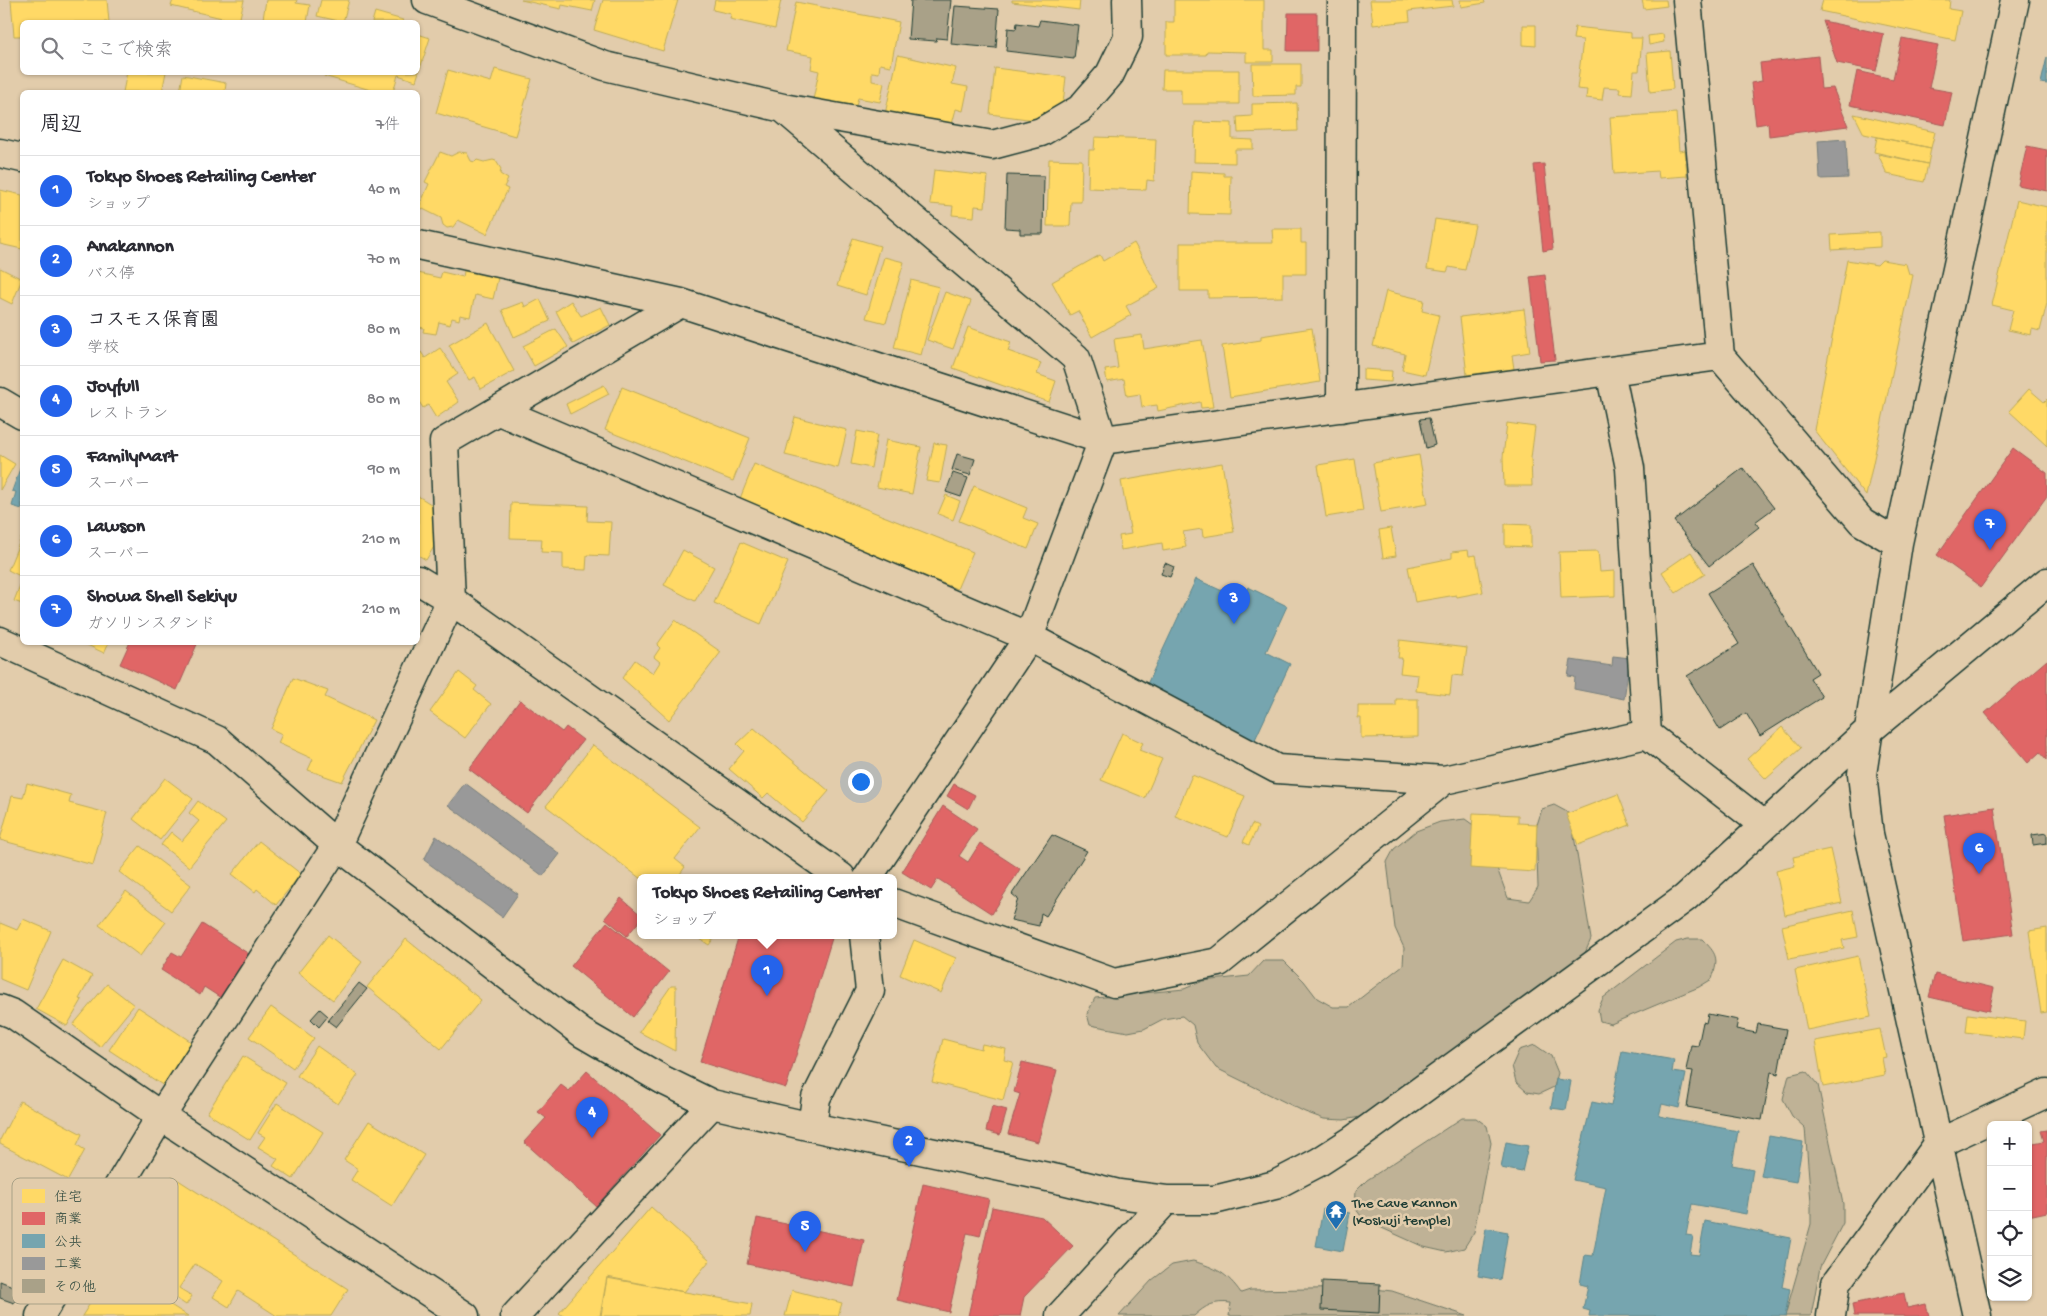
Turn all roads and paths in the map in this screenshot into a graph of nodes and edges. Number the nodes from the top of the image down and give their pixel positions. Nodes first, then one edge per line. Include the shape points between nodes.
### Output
1 (1126, 0) edge
2 (1342, 0) edge
3 (1687, 0) edge
4 (2015, 0) edge
5 (438, 2) edge
6 (783, 108) junction
7 (0, 153) edge
8 (20, 158) edge
9 (420, 245) edge
10 (681, 303) junction
11 (1720, 356) junction
12 (1610, 371) junction
13 (0, 402) edge
14 (1341, 408) junction
15 (499, 411) junction
16 (20, 414) edge
17 (1103, 440) junction
18 (1898, 543) junction
19 (420, 581) edge
20 (2047, 582) edge
21 (451, 600) junction
22 (1029, 638) junction
23 (0, 641) edge
24 (1868, 732) junction
25 (1647, 734) junction
26 (1444, 780) junction
27 (1764, 825) junction
28 (337, 845) junction
29 (837, 874) edge
30 (870, 874) edge
31 (897, 904) edge
32 (864, 939) edge
33 (0, 1009) edge
34 (2047, 1093) edge
35 (712, 1104) junction
36 (161, 1116) junction
37 (812, 1127) junction
38 (1939, 1143) junction
39 (123, 1178) edge
40 (1166, 1200) junction
41 (47, 1304) edge
42 (40, 1316) edge
43 (465, 1316) edge
44 (515, 1316) edge
45 (1060, 1316) edge
46 (1832, 1316) edge
47 (1977, 1316) edge

1 - 6 street via 1128,37 1110,74 1080,109 1041,132 992,145
2 - 14 street
3 - 11 street
4 - 18 street
5 - 6 street via 605,66
6 - 17 street via 1076,358
7 - 8 street
9 - 10 street
10 - 15 street
10 - 17 street
11 - 12 street
11 - 18 street via 1862,522
12 - 14 street
12 - 25 street via 1630,468
13 - 16 street
14 - 17 street
15 - 21 street via 444,442
15 - 22 street
17 - 22 street
18 - 24 street
19 - 21 street
20 - 24 street
21 - 28 street
21 - 29 street
22 - 26 street via 1277,769
22 - 30 street
23 - 28 street via 217,740
24 - 27 street
24 - 38 street via 1862,774 1869,834
25 - 26 street
25 - 27 street
26 - 31 street via 1219,962 1114,983
27 - 40 street via 1685,898 1319,1162 1275,1185 1214,1200
28 - 35 street via 582,1033
28 - 36 street
32 - 37 street via 870,992 816,1098
33 - 36 street via 13,1014
34 - 38 street
35 - 37 street
35 - 44 street
36 - 39 street
36 - 43 street
37 - 40 street via 1119,1194
38 - 46 street via 1836,1283
38 - 47 street
40 - 45 street
41 - 42 street

